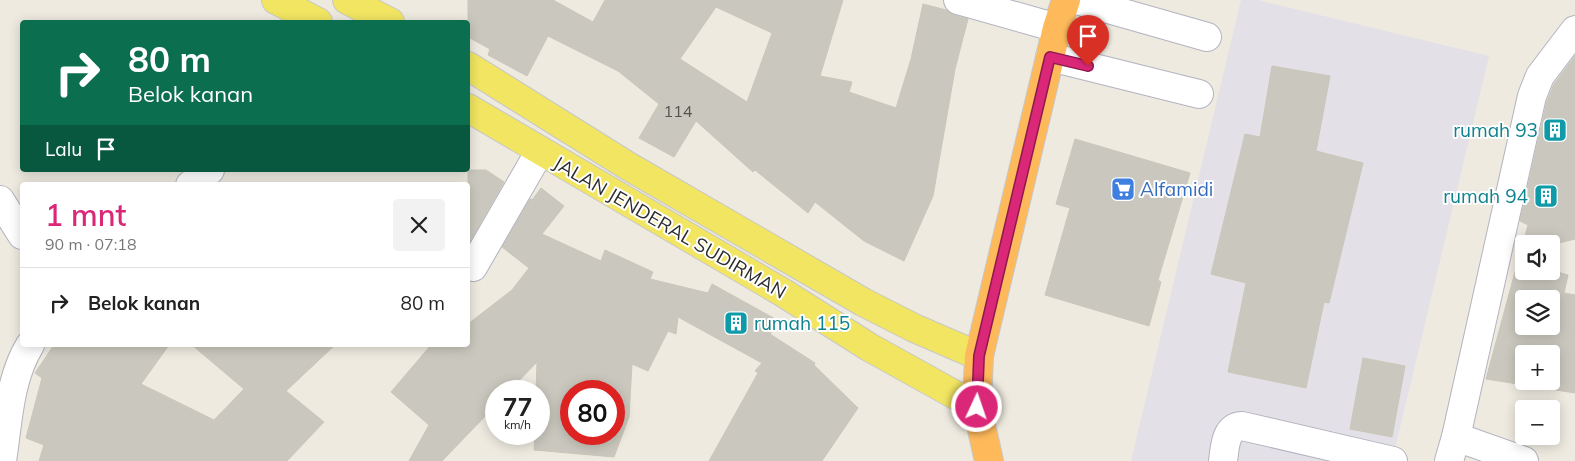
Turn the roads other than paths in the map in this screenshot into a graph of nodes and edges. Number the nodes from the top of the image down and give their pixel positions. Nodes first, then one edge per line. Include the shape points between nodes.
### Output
1 (276, 0) edge
2 (346, 0) edge
3 (958, 0) edge
4 (1066, 0) edge
5 (1077, 0) edge
6 (314, 20) edge
7 (386, 20) edge
8 (1057, 28) junction
9 (1575, 30) edge
10 (1207, 37) dead end
11 (1050, 57) junction
12 (470, 67) edge
13 (1198, 94) dead end
14 (470, 109) edge
15 (540, 151) junction
16 (207, 172) edge
17 (194, 182) edge
18 (0, 200) edge
19 (20, 232) edge
20 (473, 267) dead end
21 (29, 347) edge
22 (979, 356) junction
23 (977, 407) junction
24 (1453, 449) edge
25 (1376, 459) edge
26 (2, 461) edge
27 (989, 461) edge
28 (1223, 461) edge
29 (1524, 461) edge

1 - 6 main road
2 - 7 main road
3 - 8 street
4 - 8 highway
5 - 10 street
8 - 11 highway
9 - 24 street via 1540,76 1532,96
11 - 13 street
11 - 22 highway
12 - 22 main road, JALAN JENDERAL SUDIRMAN via 628,166 864,302
14 - 15 main road, JALAN JENDERAL SUDIRMAN
15 - 20 street
15 - 23 main road, JALAN JENDERAL SUDIRMAN via 782,292 869,347
16 - 17 street
18 - 19 street
21 - 26 street via 17,374
22 - 23 highway
23 - 27 highway
24 - 29 street
25 - 28 street via 1238,426 1230,431

